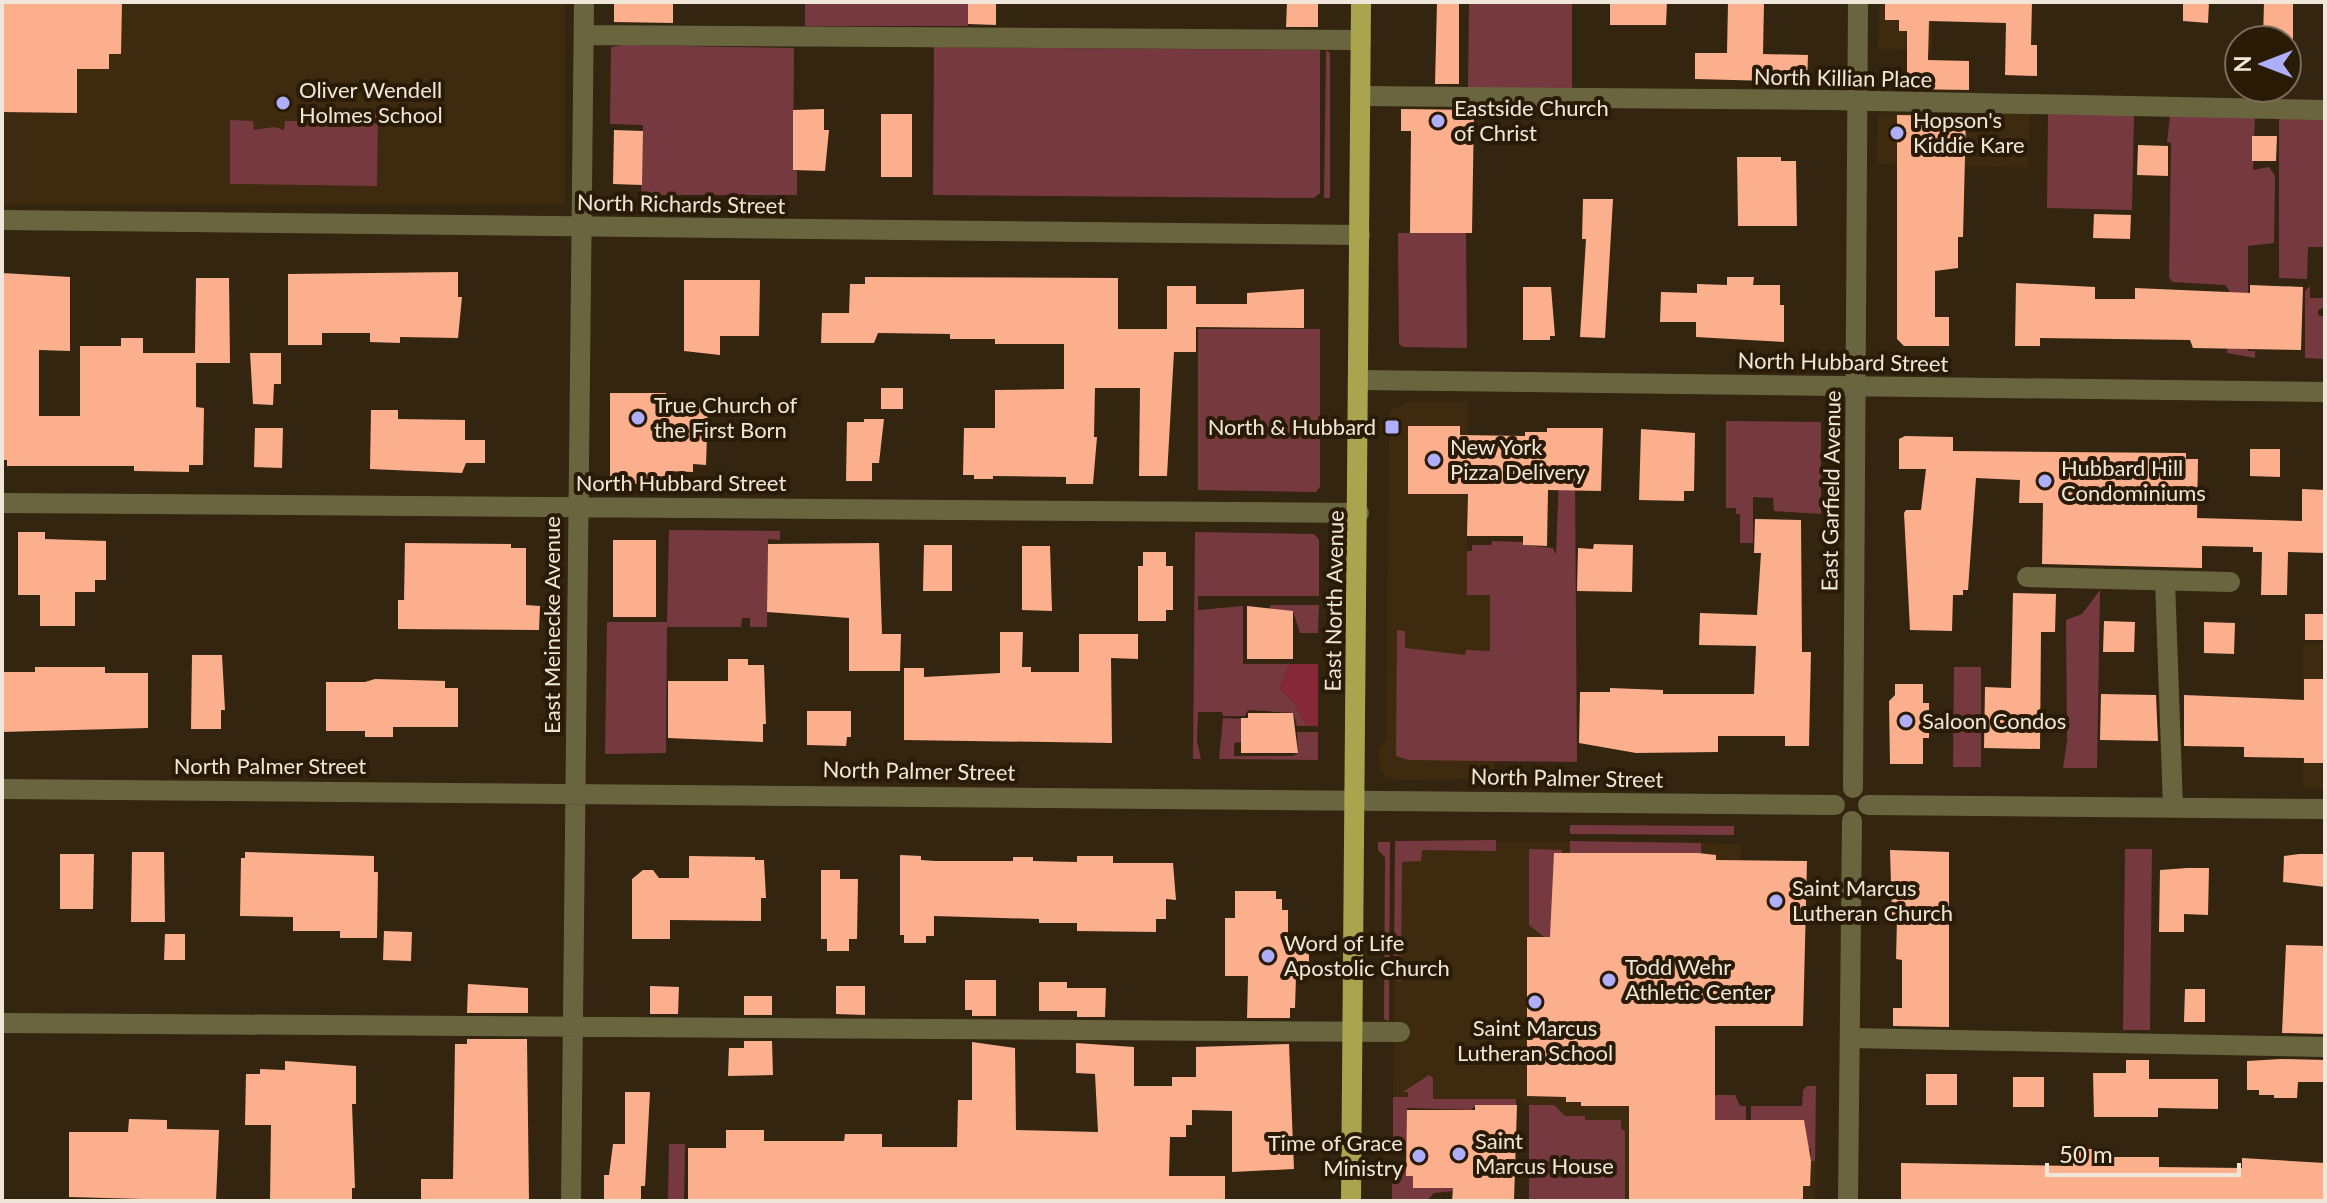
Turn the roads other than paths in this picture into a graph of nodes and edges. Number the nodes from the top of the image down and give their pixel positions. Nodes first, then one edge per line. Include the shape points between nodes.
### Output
1 (584, 2) edge
2 (1361, 2) edge
3 (1858, 2) edge
4 (584, 35) junction
5 (1361, 40) junction
6 (1361, 96) junction
7 (1858, 101) junction
8 (2325, 110) edge
9 (2, 220) edge
10 (579, 227) junction
11 (1360, 235) junction
12 (1360, 380) junction
13 (1856, 386) junction
14 (2325, 392) edge
15 (2, 503) edge
16 (577, 506) junction
17 (1359, 513) junction
18 (2027, 577) dead end
19 (2165, 581) junction
20 (2230, 582) dead end
21 (1853, 788) junction
22 (2, 789) edge
23 (574, 792) junction
24 (1356, 800) junction
25 (1835, 805) junction
26 (1868, 805) junction
27 (2173, 807) junction
28 (2325, 809) edge
29 (1852, 821) junction
30 (2, 1023) edge
31 (572, 1025) junction
32 (1354, 1032) junction
33 (1400, 1032) dead end
34 (1850, 1038) junction
35 (2325, 1047) edge
36 (571, 1201) edge
37 (1351, 1201) edge
38 (1848, 1201) edge

1 - 4 street, East Meinecke Avenue
2 - 5 main road, East North Avenue
3 - 7 street, East Garfield Avenue
4 - 5 street
4 - 10 street, East Meinecke Avenue
5 - 6 main road, East North Avenue
6 - 7 street, North Killian Place
6 - 11 main road, East North Avenue
7 - 8 street, North Killian Place
7 - 13 street, East Garfield Avenue
9 - 10 street, North Richards Street
10 - 11 street, North Richards Street
10 - 16 street, East Meinecke Avenue
11 - 12 main road, East North Avenue
12 - 13 street, North Hubbard Street
12 - 17 main road, East North Avenue
13 - 14 street, North Hubbard Street
13 - 21 street, East Garfield Avenue
15 - 16 street, North Hubbard Street
16 - 17 street, North Hubbard Street
16 - 23 street, East Meinecke Avenue
17 - 24 main road, East North Avenue
18 - 19 street
19 - 20 street
19 - 27 street
21 - 25 street via 1840,792
21 - 26 street via 1864,793
22 - 23 street, North Palmer Street
23 - 24 street, North Palmer Street
23 - 31 street, East Meinecke Avenue
24 - 25 street, North Palmer Street
24 - 32 main road, East North Avenue
25 - 29 street via 1840,817
26 - 27 street
26 - 29 street via 1863,816
27 - 28 street
29 - 34 street
30 - 31 street
31 - 32 street
31 - 36 street, East Meinecke Avenue
32 - 33 street
32 - 37 main road, East North Avenue
34 - 35 street
34 - 38 street

